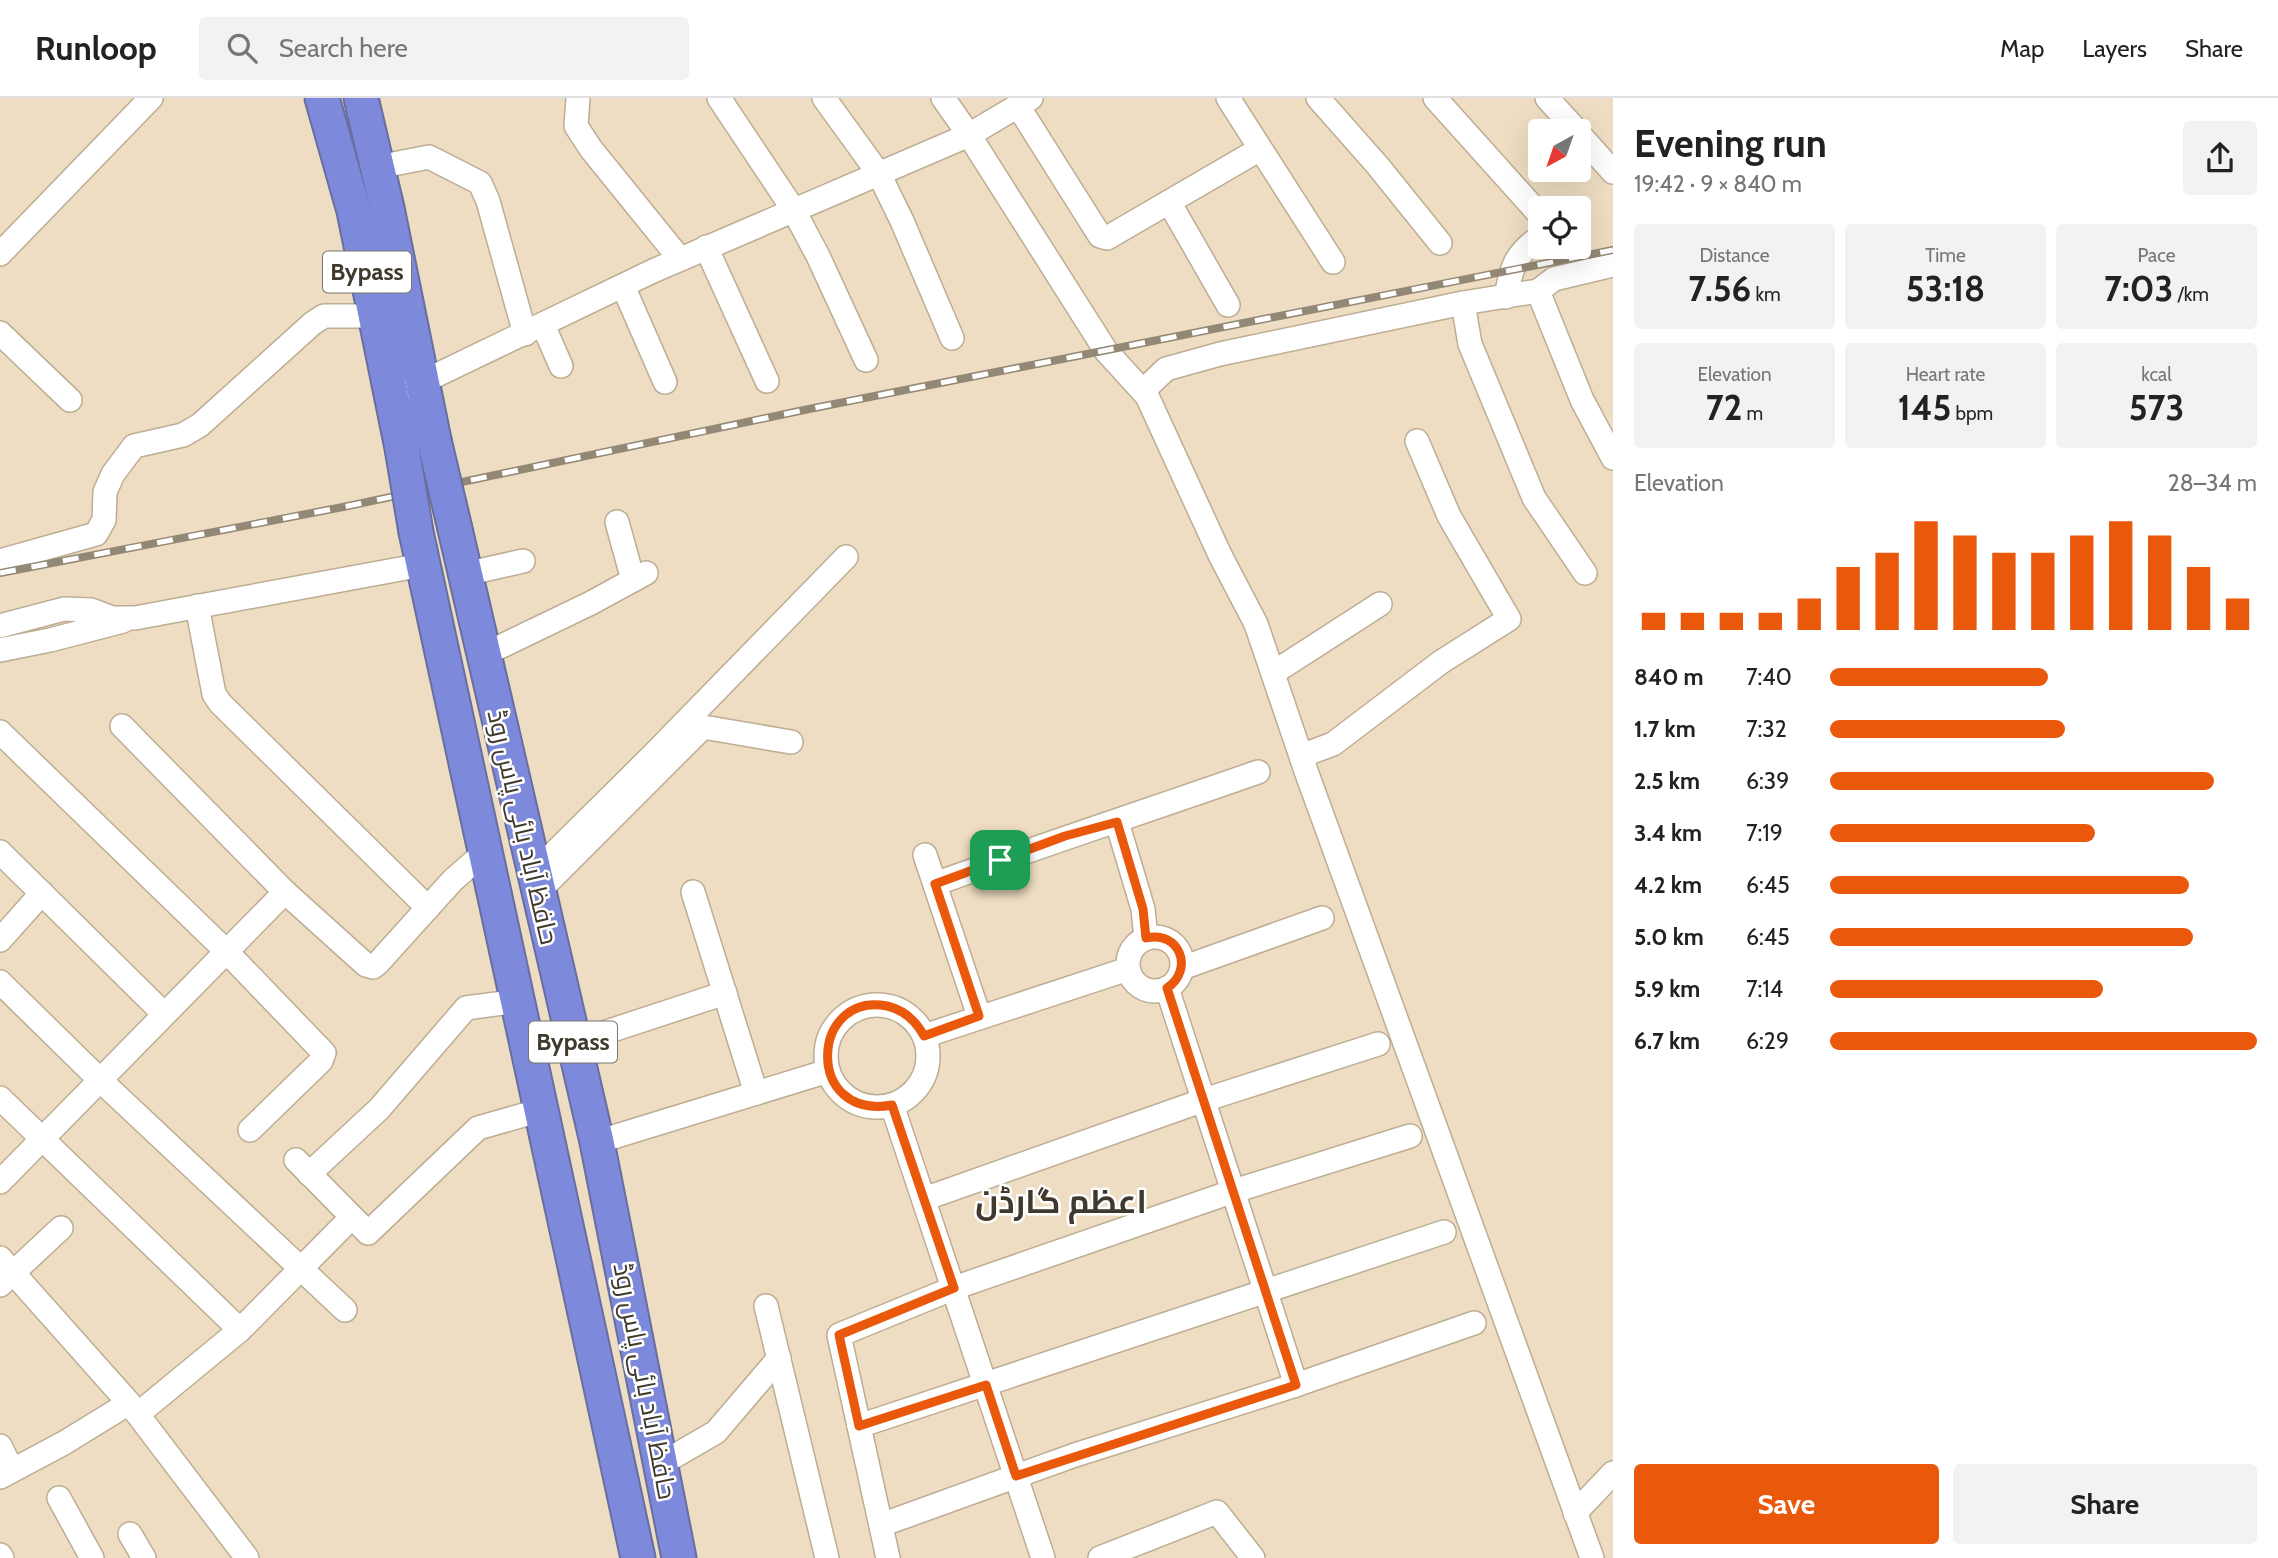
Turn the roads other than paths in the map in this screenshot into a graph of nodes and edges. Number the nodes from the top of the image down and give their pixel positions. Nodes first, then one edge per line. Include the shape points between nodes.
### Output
1 (152, 98) edge
2 (322, 98) edge
3 (361, 98) edge
4 (578, 98) edge
5 (719, 98) edge
6 (824, 98) edge
7 (943, 98) edge
8 (1228, 98) edge
9 (1318, 98) edge
10 (1435, 98) edge
11 (1547, 98) edge
12 (1024, 102) edge
13 (1566, 119) edge
14 (969, 135) junction
15 (1591, 147) edge
16 (1259, 149) junction
17 (377, 167) junction
18 (1613, 172) edge
19 (879, 174) junction
20 (1169, 202) junction
21 (1528, 202) edge
22 (793, 209) junction
23 (1440, 243) dead end
24 (706, 247) junction
25 (1528, 247) edge
26 (0, 254) edge
27 (681, 259) junction
28 (1333, 262) dead end
29 (1613, 265) edge
30 (622, 286) junction
31 (1538, 291) junction
32 (1506, 297) junction
33 (1463, 303) junction
34 (1228, 304) dead end
35 (376, 316) junction
36 (534, 329) junction
37 (0, 333) edge
38 (952, 338) dead end
39 (866, 360) dead end
40 (561, 366) dead end
41 (767, 381) dead end
42 (423, 382) junction
43 (665, 382) dead end
44 (1143, 391) junction
45 (392, 397) junction
46 (71, 400) dead end
47 (1417, 441) dead end
48 (1613, 458) edge
49 (617, 522) dead end
50 (846, 557) dead end
51 (0, 561) edge
52 (523, 561) dead end
53 (422, 565) junction
54 (1585, 573) dead end
55 (464, 574) junction
56 (1380, 604) dead end
57 (197, 606) junction
58 (135, 618) junction
59 (0, 626) edge
60 (0, 650) edge
61 (483, 655) junction
62 (1273, 673) junction
63 (122, 726) dead end
64 (0, 732) edge
65 (791, 742) dead end
66 (1301, 756) junction
67 (1258, 772) dead end
68 (1117, 822) junction
69 (0, 852) edge
70 (485, 852) junction
71 (925, 855) dead end
72 (535, 883) junction
73 (935, 884) junction
74 (42, 892) junction
75 (285, 892) junction
76 (693, 892) dead end
77 (428, 908) junction
78 (1322, 918) dead end
79 (1146, 938) junction
80 (0, 940) edge
81 (226, 951) junction
82 (1182, 968) junction
83 (1128, 970) junction
84 (0, 982) edge
85 (1167, 988) junction
86 (725, 993) junction
87 (518, 1000) junction
88 (164, 1014) junction
89 (979, 1016) junction
90 (924, 1036) junction
91 (573, 1042) junction
92 (1378, 1044) dead end
93 (828, 1071) junction
94 (100, 1080) junction
95 (756, 1093) junction
96 (0, 1098) edge
97 (1204, 1100) junction
98 (892, 1105) junction
99 (541, 1110) junction
100 (250, 1130) dead end
101 (1410, 1136) dead end
102 (42, 1139) junction
103 (597, 1142) junction
104 (0, 1182) edge
105 (1234, 1191) junction
106 (924, 1199) junction
107 (351, 1218) junction
108 (61, 1228) dead end
109 (1444, 1232) dead end
110 (301, 1269) junction
111 (4, 1272) edge
112 (954, 1288) junction
113 (1266, 1289) junction
114 (766, 1306) dead end
115 (345, 1310) dead end
116 (1474, 1323) dead end
117 (240, 1330) junction
118 (779, 1358) junction
119 (986, 1385) junction
120 (1296, 1385) junction
121 (134, 1409) junction
122 (859, 1426) junction
123 (0, 1447) edge
124 (661, 1464) junction
125 (1613, 1473) edge
126 (6, 1474) edge
127 (1016, 1476) junction
128 (59, 1498) dead end
129 (1575, 1513) junction
130 (881, 1525) junction
131 (130, 1534) dead end
132 (92, 1558) edge
133 (144, 1558) edge
134 (247, 1558) edge
135 (638, 1558) edge
136 (680, 1558) edge
137 (827, 1558) edge
138 (888, 1558) edge
139 (1043, 1558) edge
140 (1100, 1558) edge
141 (1253, 1558) edge
142 (1592, 1558) edge

1 - 26 street
2 - 35 highway, حافظ آباد بائی پاس روڈ / Bypass via 354,211
3 - 17 highway, حافظ آباد بائی پاس روڈ / Bypass
4 - 27 street via 576,126
5 - 22 street
6 - 19 street
7 - 14 street
8 - 16 street
9 - 23 street
10 - 21 street
11 - 13 street
12 - 14 street
12 - 20 street via 1100,236 1107,238
14 - 19 street
14 - 44 street via 1106,351
15 - 18 street
16 - 20 street
16 - 28 street
17 - 36 street via 429,157 480,183
17 - 42 highway, حافظ آباد بائی پاس روڈ / Bypass
19 - 22 street
19 - 38 street
20 - 34 street
22 - 24 street
22 - 39 street
24 - 27 street
24 - 41 street
25 - 32 street via 1511,270
27 - 30 street
29 - 31 street via 1554,279
30 - 36 street
30 - 43 street
31 - 32 street
31 - 48 street via 1582,400
32 - 33 street
33 - 44 street via 1220,354 1166,369
33 - 54 street via 1470,344 1534,498
35 - 45 highway, حافظ آباد بائی پاس روڈ / Bypass
35 - 51 street via 324,316 200,425 183,435 134,446 105,492 104,520 96,534
36 - 40 street
36 - 42 street
37 - 46 street
42 - 45 street
42 - 55 highway, حافظ آباد بائی پاس روڈ / Bypass, bridge
44 - 62 street via 1256,624
45 - 53 highway, حافظ آباد بائی پاس روڈ / Bypass, bridge
47 - 66 street via 1449,516 1510,620 1441,663 1333,744
49 - 61 street via 639,577
50 - 72 street
52 - 55 street
53 - 57 street
53 - 70 highway, حافظ آباد بائی پاس روڈ / Bypass
55 - 61 highway, حافظ آباد بائی پاس روڈ / Bypass
56 - 62 street
57 - 58 street
57 - 77 street via 214,694 220,703
58 - 59 street via 64,609
58 - 60 street
61 - 72 highway, حافظ آباد بائی پاس روڈ / Bypass
62 - 66 street
63 - 75 street
64 - 81 street
65 - 72 street via 703,727
66 - 129 street
67 - 68 street
68 - 73 street via 1065,836
68 - 79 street via 1143,909
69 - 74 street
70 - 77 street
70 - 87 highway, حافظ آباد بائی پاس روڈ / Bypass
71 - 73 street
72 - 91 highway, حافظ آباد بائی پاس روڈ / Bypass
73 - 89 street
74 - 80 street
74 - 88 street
75 - 77 street via 373,967
75 - 81 street
76 - 86 street
78 - 82 street
79 - 82 street via 1158,936 1173,944
79 - 83 street via 1130,952
81 - 88 street
81 - 100 street via 324,1054
82 - 85 street
83 - 85 street via 1143,988
83 - 89 street
84 - 94 street
85 - 97 street
86 - 91 street
86 - 95 street
87 - 99 highway, حافظ آباد بائی پاس روڈ / Bypass
87 - 107 street via 466,1008 379,1109 303,1167
88 - 94 street
89 - 90 street
90 - 93 street via 901,1011 882,1005 862,1007 832,1032 826,1051
90 - 98 street via 928,1061 922,1080 910,1095
91 - 103 highway, حافظ آباد بائی پاس روڈ / Bypass
92 - 97 street
93 - 95 street
93 - 98 street via 853,1101 873,1107
94 - 102 street
94 - 110 street
95 - 103 street
96 - 102 street
97 - 105 street
97 - 106 street
98 - 106 street
99 - 107 street via 478,1128 368,1233
99 - 135 highway, حافظ آباد بائی پاس روڈ / Bypass
101 - 105 street
102 - 104 street
102 - 117 street
103 - 124 highway, حافظ آباد بائی پاس روڈ / Bypass
105 - 112 street
105 - 113 street
106 - 112 street
107 - 110 street
108 - 111 street
109 - 113 street
110 - 115 street
110 - 117 street
111 - 121 street
112 - 119 street
112 - 122 street via 839,1335
113 - 119 street
113 - 120 street
114 - 118 street
116 - 120 street
117 - 121 street
118 - 124 street via 716,1432
118 - 137 street
119 - 122 street
119 - 127 street
120 - 127 street
121 - 126 street
121 - 134 street
122 - 130 street
123 - 126 street
124 - 136 highway, حافظ آباد بائی پاس روڈ / Bypass
125 - 129 street
127 - 130 street
127 - 139 street
128 - 132 street
129 - 142 street
130 - 138 street
131 - 133 street
140 - 141 street via 1217,1512

